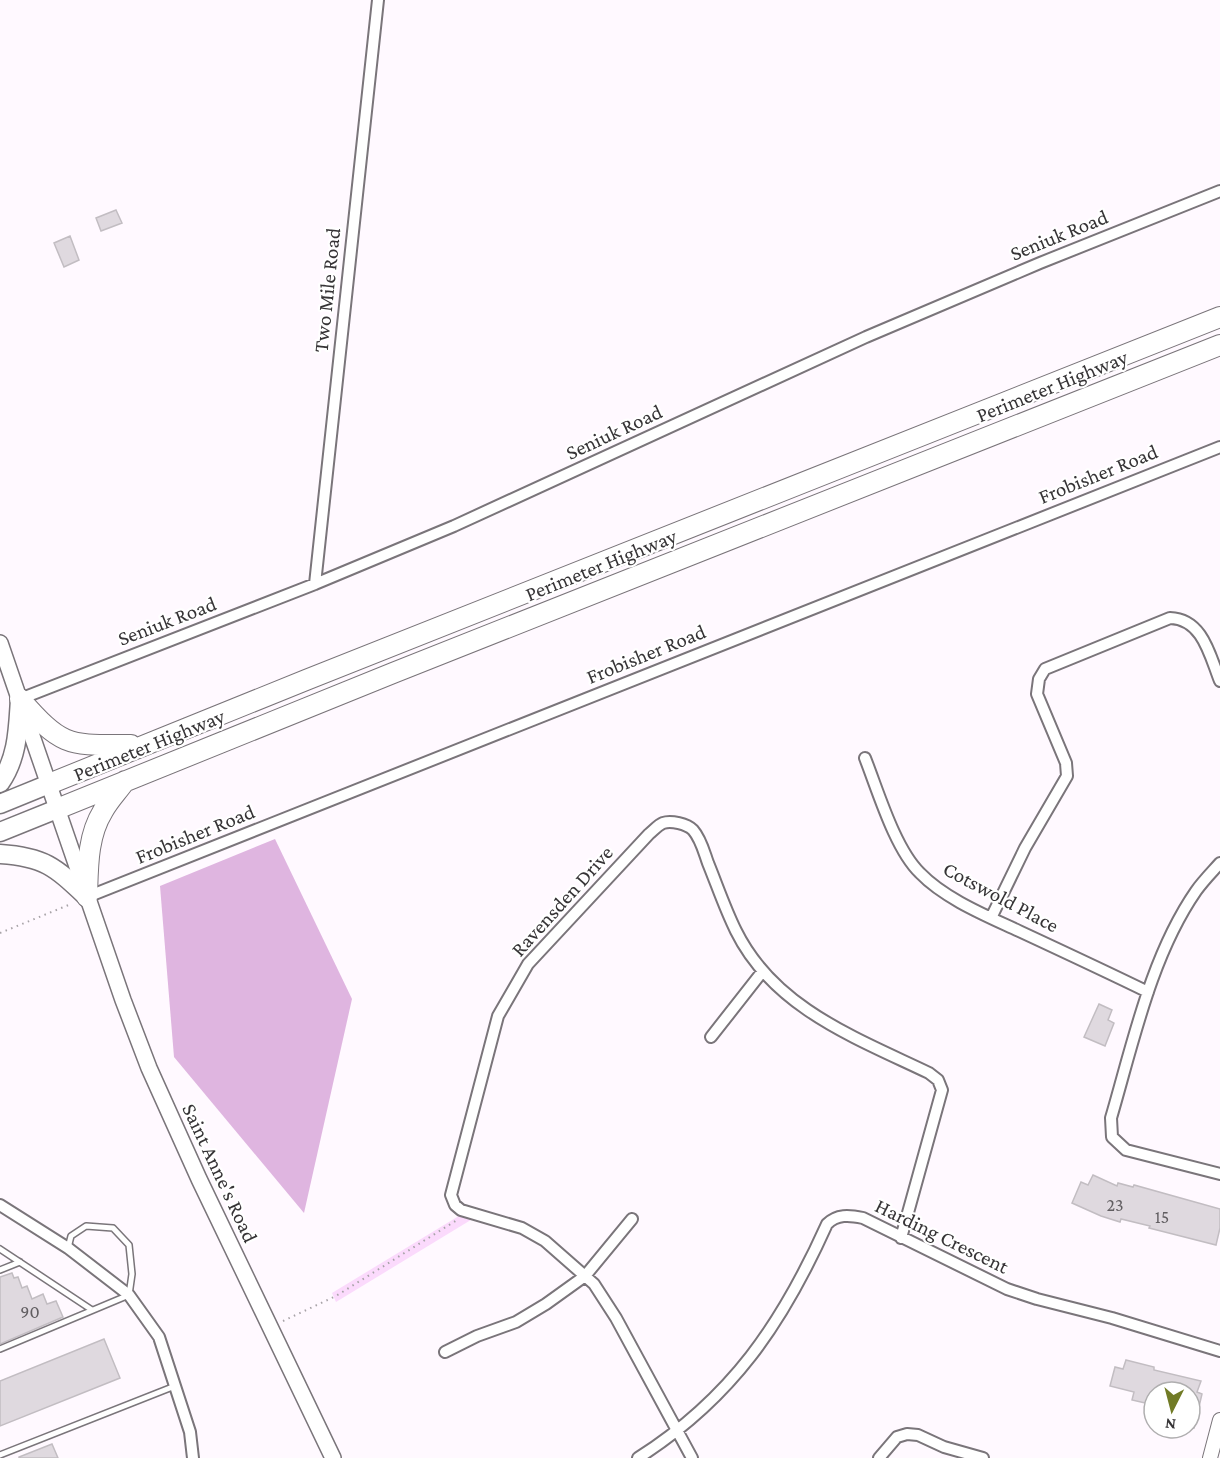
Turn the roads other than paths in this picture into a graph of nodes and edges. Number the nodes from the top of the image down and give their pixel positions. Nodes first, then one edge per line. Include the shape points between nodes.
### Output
1 (378, 0) edge
2 (1220, 191) edge
3 (1220, 317) edge
4 (1220, 345) edge
5 (1220, 447) edge
6 (315, 584) junction
7 (0, 643) edge
8 (1220, 681) edge
9 (20, 699) junction
10 (143, 746) junction
11 (865, 758) dead end
12 (125, 781) junction
13 (0, 783) edge
14 (49, 784) junction
15 (0, 804) edge
16 (57, 809) junction
17 (0, 832) edge
18 (0, 854) edge
19 (1220, 863) edge
20 (87, 897) junction
21 (991, 918) junction
22 (762, 972) junction
23 (1148, 992) junction
24 (711, 1037) dead end
25 (1220, 1174) edge
26 (0, 1205) edge
27 (632, 1219) dead end
28 (901, 1238) junction
29 (68, 1248) junction
30 (0, 1249) edge
31 (20, 1262) junction
32 (0, 1270) edge
33 (585, 1276) junction
34 (129, 1295) junction
35 (92, 1310) junction
36 (0, 1349) edge
37 (1220, 1351) edge
38 (445, 1352) dead end
39 (175, 1386) junction
40 (1220, 1420) edge
41 (676, 1429) junction
42 (0, 1455) edge
43 (193, 1458) edge
44 (333, 1458) edge
45 (638, 1458) edge
46 (693, 1458) edge
47 (879, 1458) edge
48 (983, 1458) edge
49 (1210, 1458) edge

1 - 6 street, Two Mile Road
2 - 6 street, Seniuk Road via 866,337 454,526
3 - 10 highway, Perimeter Highway
4 - 12 highway, Perimeter Highway
5 - 20 street, Frobisher Road
6 - 9 street, Seniuk Road
7 - 9 main road, Saint Anne's Road
8 - 21 street via 1200,634 1181,618 1170,618 1045,669 1037,694 1066,764 1067,776 1025,848
9 - 10 highway via 44,726 73,743
9 - 13 highway via 16,747
9 - 14 main road, Saint Anne's Road
10 - 14 highway, Perimeter Highway
11 - 21 street, Cotswold Place via 896,834 919,873
12 - 16 highway, Perimeter Highway
12 - 20 highway via 102,811 95,830 88,858
14 - 15 highway, Perimeter Highway
14 - 16 main road, Saint Anne's Road
16 - 17 highway, Perimeter Highway
16 - 20 main road, Saint Anne's Road
18 - 20 highway via 46,863
19 - 23 street via 1196,891
20 - 44 main road, Saint Anne's Road via 151,1074
21 - 23 street, Cotswold Place
22 - 24 street
22 - 28 street, Ravensden Drive via 800,1006 834,1027 938,1080 942,1090
22 - 33 street, Ravensden Drive via 731,921 700,841 691,828 663,822 528,964 498,1016 452,1196 461,1210 522,1228 545,1241
23 - 25 street via 1111,1118 1112,1137 1126,1150
26 - 29 street
27 - 33 street
28 - 37 street, Harding Crescent via 1037,1299
28 - 41 street, Harding Crescent via 862,1218 834,1218 827,1224 793,1294 746,1364 712,1400
29 - 34 street
29 - 34 lane via 71,1236 86,1226 113,1228 129,1245
30 - 31 lane
31 - 32 lane
31 - 35 lane
33 - 38 street via 516,1322
33 - 41 street via 616,1318
34 - 35 lane
34 - 39 street via 159,1337
35 - 36 lane
39 - 42 lane
39 - 43 street via 190,1432
40 - 49 street
41 - 45 street
41 - 46 street
47 - 48 street via 897,1437 907,1434

